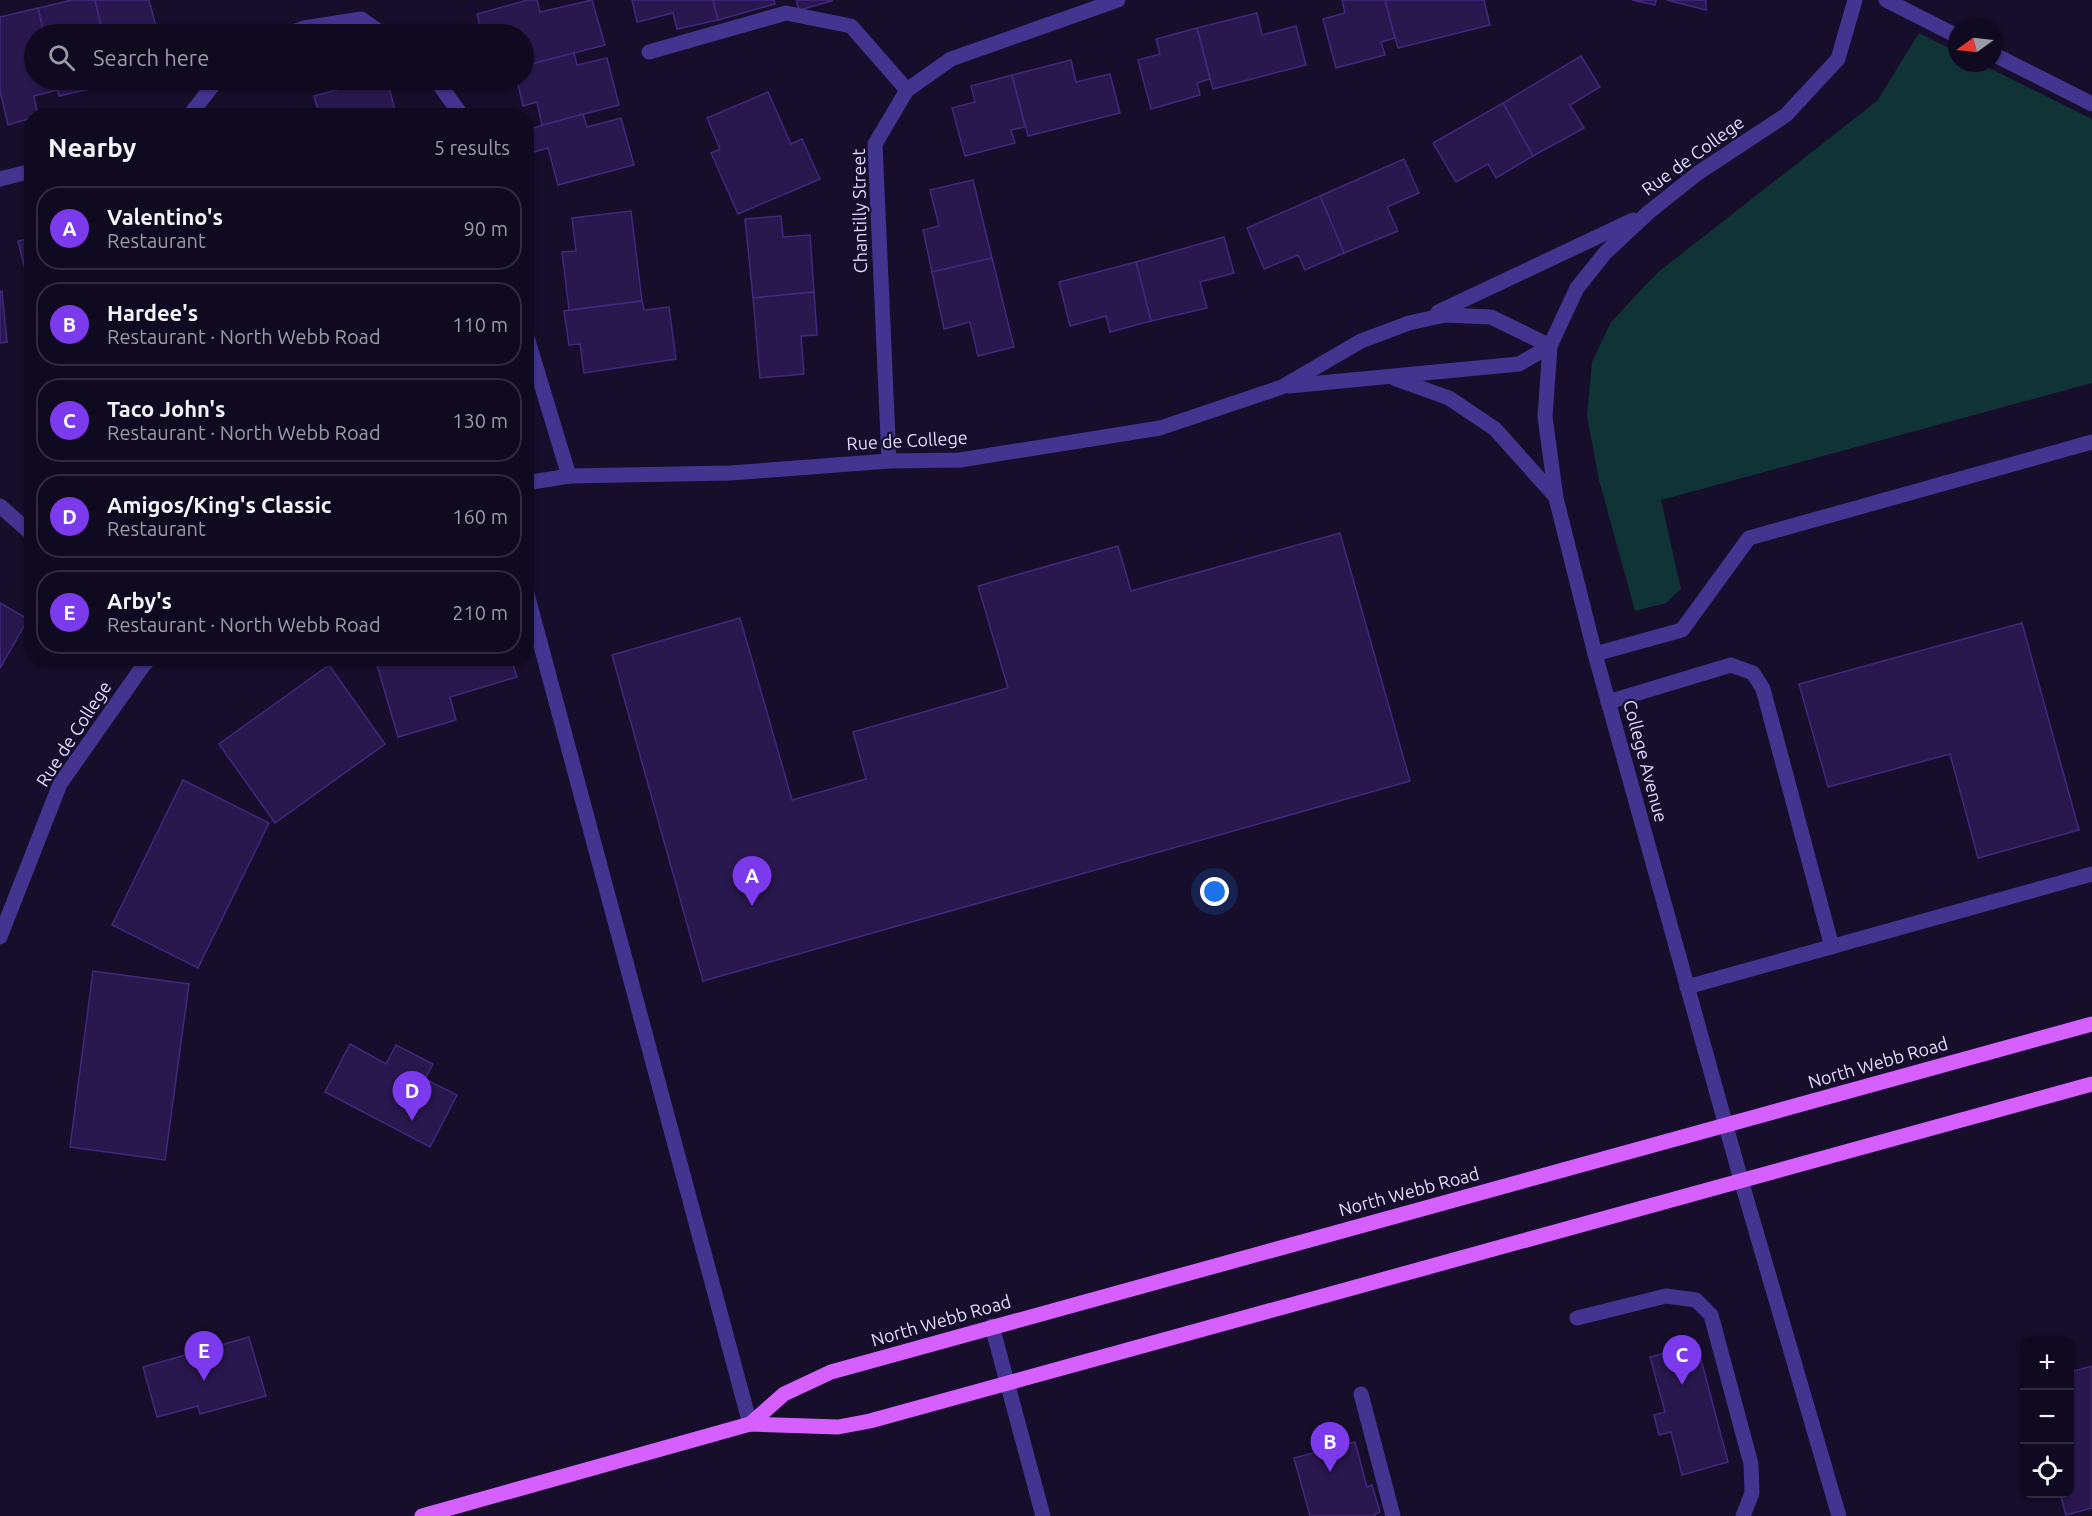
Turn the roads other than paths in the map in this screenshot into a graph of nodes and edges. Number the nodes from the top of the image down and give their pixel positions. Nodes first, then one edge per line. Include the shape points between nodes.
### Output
1 (1118, 0) edge
2 (1855, 0) edge
3 (1886, 0) edge
4 (329, 24) edge
5 (368, 24) edge
6 (1948, 31) edge
7 (649, 52) dead end
8 (2002, 59) edge
9 (209, 90) edge
10 (443, 90) edge
11 (907, 90) junction
12 (2092, 104) edge
13 (195, 108) edge
14 (456, 108) edge
15 (24, 173) edge
16 (0, 179) edge
17 (1649, 212) junction
18 (1420, 321) junction
19 (1550, 346) junction
20 (534, 360) edge
21 (1390, 377) junction
22 (1282, 387) junction
23 (2092, 442) edge
24 (889, 461) junction
25 (569, 476) junction
26 (534, 482) edge
27 (1556, 498) junction
28 (0, 506) edge
29 (24, 527) edge
30 (534, 620) edge
31 (1595, 654) junction
32 (144, 666) edge
33 (1608, 702) junction
34 (2092, 874) edge
35 (0, 937) edge
36 (1832, 947) junction
37 (1687, 987) junction
38 (2092, 1024) edge
39 (2092, 1083) edge
40 (1726, 1126) junction
41 (1741, 1180) junction
42 (1577, 1318) dead end
43 (992, 1326) junction
44 (1008, 1384) junction
45 (1361, 1394) dead end
46 (750, 1424) junction
47 (422, 1516) edge
48 (1043, 1516) edge
49 (1393, 1516) edge
50 (1743, 1516) edge
51 (1839, 1516) edge

1 - 11 street, Chantilly Street via 951,59
2 - 17 street, Rue de College via 1838,59 1786,115 1698,173
3 - 6 street
4 - 5 street via 361,19
7 - 11 street via 786,13 851,26
8 - 12 street
9 - 13 street
10 - 14 street
11 - 24 street, Chantilly Street via 875,144
15 - 16 street
17 - 18 street
17 - 19 street, Rue de College via 1605,253 1577,288
18 - 19 street, Rue de College via 1445,315 1491,317
18 - 22 street, Rue de College via 1361,341
19 - 21 street, Rue de College via 1519,364
19 - 27 street, College Avenue via 1545,417
20 - 25 street
21 - 22 street, Rue de College
21 - 27 street via 1449,398 1495,429
22 - 24 street, Rue de College via 1160,428 960,460
23 - 31 street via 1749,538 1682,630
24 - 25 street, Rue de College via 731,473
25 - 26 street, Rue de College
27 - 31 street, College Avenue
28 - 29 street
30 - 46 street
31 - 33 street, College Avenue
32 - 35 street, Rue de College via 60,784
33 - 36 street via 1731,665 1753,673 1763,689
33 - 37 street, College Avenue
34 - 36 street
36 - 37 street
37 - 40 street, College Avenue
38 - 40 main road, North Webb Road
39 - 41 main road, North Webb Road
40 - 41 street, College Avenue
40 - 43 main road, North Webb Road
41 - 44 main road, North Webb Road
41 - 51 street, College Avenue
42 - 50 street via 1666,1296 1696,1300 1711,1315 1751,1464 1752,1493
43 - 44 street
43 - 46 main road, North Webb Road via 808,1381 784,1394
44 - 46 main road, North Webb Road via 838,1427
44 - 48 street
45 - 49 street
46 - 47 main road, North Webb Road

